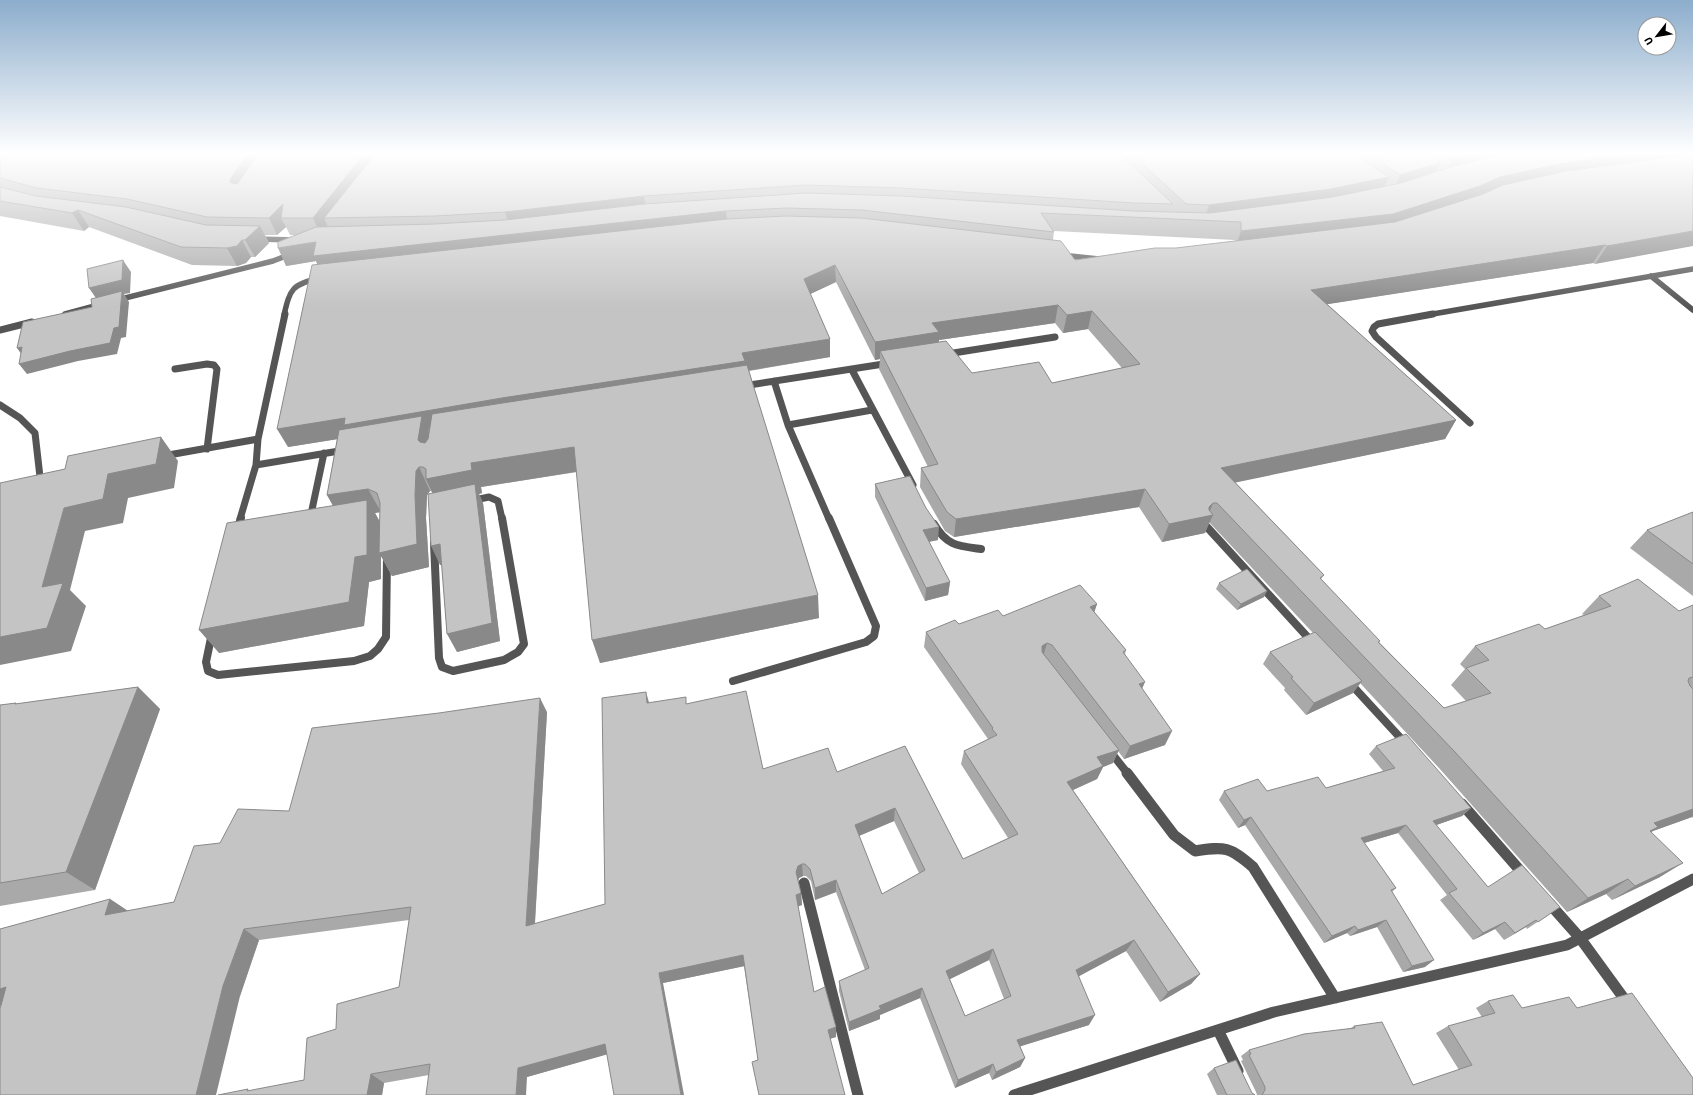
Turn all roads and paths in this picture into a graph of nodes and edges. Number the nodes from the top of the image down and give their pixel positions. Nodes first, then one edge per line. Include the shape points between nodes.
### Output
1 (246, 239) edge
2 (300, 240) edge
3 (296, 252) edge
4 (1055, 254) edge
5 (1102, 259) edge
6 (1693, 269) edge
7 (1651, 276) junction
8 (325, 277) edge
9 (1693, 310) edge
10 (60, 315) edge
11 (38, 321) edge
12 (0, 330) edge
13 (1055, 337) dead end
14 (938, 356) edge
15 (898, 362) edge
16 (175, 369) dead end
17 (852, 370) junction
18 (774, 381) junction
19 (735, 387) edge
20 (0, 405) edge
21 (872, 410) junction
22 (1470, 423) dead end
23 (788, 425) junction
24 (258, 438) junction
25 (355, 448) edge
26 (207, 449) junction
27 (324, 453) junction
28 (154, 458) edge
29 (256, 465) junction
30 (40, 477) edge
31 (917, 493) edge
32 (461, 503) edge
33 (932, 520) edge
34 (1207, 527) edge
35 (308, 530) edge
36 (434, 532) edge
37 (234, 542) edge
38 (981, 549) dead end
39 (387, 550) edge
40 (214, 624) edge
41 (1318, 649) edge
42 (1340, 672) edge
43 (733, 681) dead end
44 (1105, 744) edge
45 (1414, 753) edge
46 (1456, 798) edge
47 (1693, 879) edge
48 (804, 883) dead end
49 (1533, 885) edge
50 (1544, 897) edge
51 (1580, 938) junction
52 (1335, 998) junction
53 (1636, 1015) edge
54 (1218, 1030) junction
55 (1244, 1082) edge
56 (858, 1095) edge
57 (1014, 1095) edge

1 - 2 street
3 - 10 street via 273,261
4 - 5 street
6 - 7 street
7 - 9 street
7 - 22 street via 1376,324 1372,331 1376,337
8 - 24 street via 306,281 289,294
11 - 12 street
13 - 14 street
15 - 17 street
16 - 26 street via 207,364 214,365 217,369
17 - 18 street
17 - 21 street
18 - 19 street
18 - 23 street
20 - 30 street via 20,418 35,433
21 - 23 street
21 - 31 street
23 - 43 street via 876,626 874,636 866,642
24 - 26 street
24 - 29 street
25 - 27 street
26 - 28 street
27 - 29 street
27 - 35 street
29 - 37 street
32 - 36 street via 489,497 498,501 524,644 518,652 504,660 453,671 442,667 439,658
33 - 38 street via 939,534 949,543
34 - 41 street
39 - 40 street via 386,637 370,656 354,661 218,675 208,671 206,662
42 - 45 street
44 - 52 street via 1182,843 1195,851 1222,847 1237,853 1253,867
46 - 49 street
47 - 51 street
48 - 56 street
50 - 51 street
51 - 52 street via 1567,945
51 - 53 street
52 - 54 street via 1274,1012
54 - 55 street
54 - 57 street

